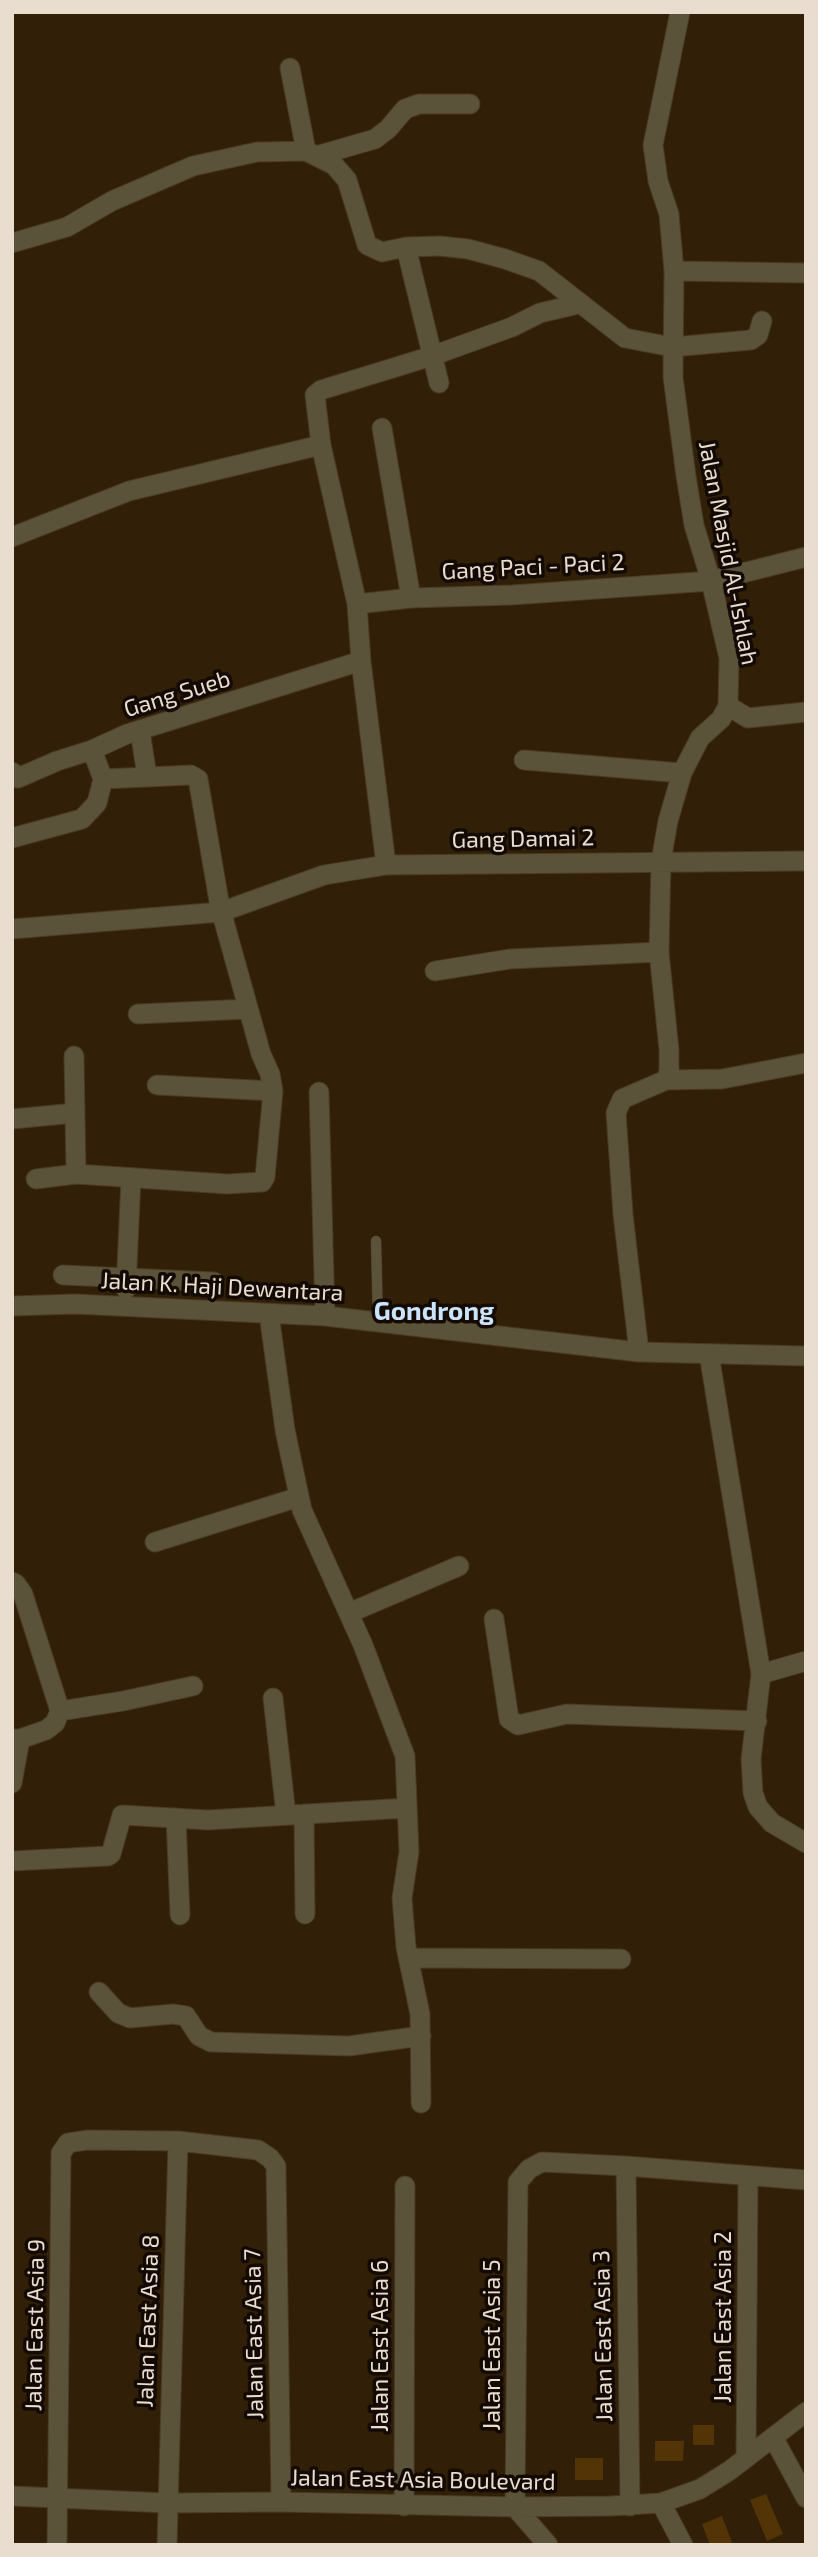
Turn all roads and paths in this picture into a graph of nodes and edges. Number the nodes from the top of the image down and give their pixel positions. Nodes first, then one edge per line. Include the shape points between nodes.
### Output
1 (680, 12) edge
2 (290, 68) dead end
3 (470, 104) dead end
4 (311, 153) junction
5 (12, 243) edge
6 (406, 247) junction
7 (674, 271) junction
8 (806, 273) edge
9 (574, 305) dead end
10 (762, 321) dead end
11 (672, 347) junction
12 (432, 356) junction
13 (439, 383) dead end
14 (382, 428) dead end
15 (321, 445) junction
16 (12, 537) edge
17 (806, 557) edge
18 (711, 581) junction
19 (411, 598) junction
20 (357, 604) junction
21 (361, 661) junction
22 (728, 706) junction
23 (806, 712) edge
24 (140, 731) junction
25 (92, 750) junction
26 (524, 761) dead end
27 (12, 772) edge
28 (682, 773) junction
29 (147, 776) junction
30 (103, 779) junction
31 (12, 838) edge
32 (661, 861) junction
33 (806, 861) edge
34 (386, 865) junction
35 (221, 912) junction
36 (12, 929) edge
37 (659, 952) junction
38 (435, 971) dead end
39 (248, 1009) junction
40 (138, 1014) dead end
41 (74, 1056) dead end
42 (806, 1063) edge
43 (666, 1080) junction
44 (157, 1085) dead end
45 (273, 1091) junction
46 (319, 1092) dead end
47 (75, 1113) junction
48 (12, 1119) edge
49 (76, 1174) junction
50 (131, 1178) junction
51 (36, 1179) dead end
52 (376, 1241) dead end
53 (63, 1275) dead end
54 (127, 1278) junction
55 (214, 1282) dead end
56 (12, 1306) edge
57 (125, 1306) junction
58 (269, 1314) junction
59 (325, 1316) junction
60 (378, 1321) junction
61 (639, 1352) junction
62 (709, 1354) junction
63 (806, 1356) edge
64 (299, 1497) junction
65 (155, 1542) dead end
66 (459, 1566) dead end
67 (12, 1582) edge
68 (349, 1613) junction
69 (494, 1619) dead end
70 (806, 1661) edge
71 (761, 1674) junction
72 (193, 1686) dead end
73 (273, 1698) dead end
74 (60, 1711) junction
75 (757, 1721) junction
76 (16, 1739) edge
77 (12, 1783) edge
78 (407, 1808) junction
79 (295, 1815) junction
80 (176, 1818) junction
81 (806, 1843) edge
82 (12, 1861) edge
83 (305, 1914) dead end
84 (180, 1915) dead end
85 (408, 1958) junction
86 (621, 1959) dead end
87 (99, 1992) dead end
88 (421, 2036) junction
89 (421, 2104) dead end
90 (178, 2141) junction
91 (626, 2166) junction
92 (748, 2176) junction
93 (806, 2180) edge
94 (405, 2186) dead end
95 (806, 2412) edge
96 (773, 2437) junction
97 (746, 2458) junction
98 (12, 2496) edge
99 (57, 2498) junction
100 (806, 2498) edge
101 (281, 2502) junction
102 (167, 2503) junction
103 (661, 2503) junction
104 (404, 2505) junction
105 (630, 2506) junction
106 (515, 2507) junction
107 (533, 2537) edge
108 (57, 2545) edge
109 (167, 2545) edge
110 (548, 2545) edge
111 (683, 2545) edge

1 - 7 street, Jalan Masjid Al-Ishlah via 653,145 669,214
2 - 4 street
3 - 4 street via 419,104 405,109 375,139
4 - 5 street via 257,152 193,166 112,201 68,227
4 - 6 street via 334,165 347,180 367,245 382,252
6 - 11 street via 468,249 539,271 625,338
6 - 12 street
7 - 8 street
7 - 11 street, Jalan Masjid Al-Ishlah
9 - 12 street via 540,313
10 - 11 street via 758,335 751,340
11 - 18 street, Jalan Masjid Al-Ishlah via 694,525
12 - 13 street
12 - 15 street via 321,390 315,403
14 - 19 street
15 - 16 street via 129,491
15 - 20 street
17 - 18 street, Gang Paci - Paci 2
18 - 19 street, Gang Paci - Paci 2
18 - 22 street, Jalan Masjid Al-Ishlah via 729,658
19 - 20 street, Gang Paci - Paci 2
20 - 21 street
21 - 24 street, Gang Sueb
21 - 34 street
22 - 23 street via 748,718
22 - 28 street via 700,738
24 - 25 street, Gang Sueb
24 - 29 street
25 - 27 street, Gang Sueb via 18,778
25 - 30 street
26 - 28 street
28 - 32 street
29 - 30 street
29 - 35 street via 191,775 198,779
30 - 31 street via 97,803 82,819
32 - 33 street, Gang Damai 2
32 - 34 street, Gang Damai 2
32 - 37 street
34 - 35 street, Gang Damai 2 via 324,875
35 - 36 street, Gang Damai 2
35 - 39 street
37 - 38 street via 510,959
37 - 43 street via 669,1050
39 - 40 street
39 - 45 street
41 - 47 street
42 - 43 street via 722,1079
43 - 61 street via 622,1099 616,1113
44 - 45 street
45 - 50 street via 262,1182
46 - 59 street
47 - 48 street
47 - 49 street
49 - 50 street
49 - 51 street
50 - 54 street
52 - 60 lane
53 - 54 street
54 - 55 street
54 - 57 street
56 - 57 street, Jalan K. Haji Dewantara
57 - 58 street, Jalan K. Haji Dewantara
58 - 59 street, Jalan K. Haji Dewantara
58 - 64 street
59 - 60 street, Jalan K. Haji Dewantara
60 - 61 street, Jalan K. Haji Dewantara
61 - 62 street, Jalan K. Haji Dewantara
62 - 63 street, Jalan K. Haji Dewantara
62 - 71 street
64 - 65 street
64 - 68 street
66 - 68 street
67 - 74 street via 23,1594
68 - 78 street via 405,1756
69 - 75 street via 509,1719 518,1725 567,1714
70 - 71 street
71 - 75 street
72 - 74 street
73 - 79 street
74 - 76 street via 46,1730
75 - 81 street via 751,1759 758,1807 772,1823
76 - 77 street
78 - 79 street
78 - 85 street via 409,1853 402,1898
79 - 80 street
79 - 83 street
80 - 82 street via 122,1815 108,1856
80 - 84 street
85 - 86 street
85 - 88 street
87 - 88 street via 118,2013 130,2018 186,2016 199,2036 211,2042 349,2046
88 - 89 street
90 - 99 street, Jalan East Asia 9 via 87,2140 68,2143 61,2153
90 - 101 street, Jalan East Asia 7 via 258,2150 276,2166
90 - 102 street, Jalan East Asia 8
91 - 92 street
91 - 105 street, Jalan East Asia 3
91 - 106 street, Jalan East Asia 5 via 542,2162 518,2182
92 - 93 street
92 - 97 street, Jalan East Asia 2
94 - 104 street, Jalan East Asia 6
95 - 96 street, Jalan East Asia Boulevard
96 - 97 street, Jalan East Asia Boulevard
96 - 100 street
97 - 103 street, Jalan East Asia Boulevard via 700,2489
98 - 99 street, Jalan East Asia Boulevard
99 - 102 street, Jalan East Asia Boulevard
99 - 108 street, Jalan East Asia 9
101 - 102 street, Jalan East Asia Boulevard
101 - 104 street, Jalan East Asia Boulevard
102 - 109 street, Jalan East Asia 8
103 - 105 street, Jalan East Asia Boulevard
103 - 111 street
104 - 106 street, Jalan East Asia Boulevard
105 - 106 street, Jalan East Asia Boulevard
106 - 107 street
107 - 110 street

